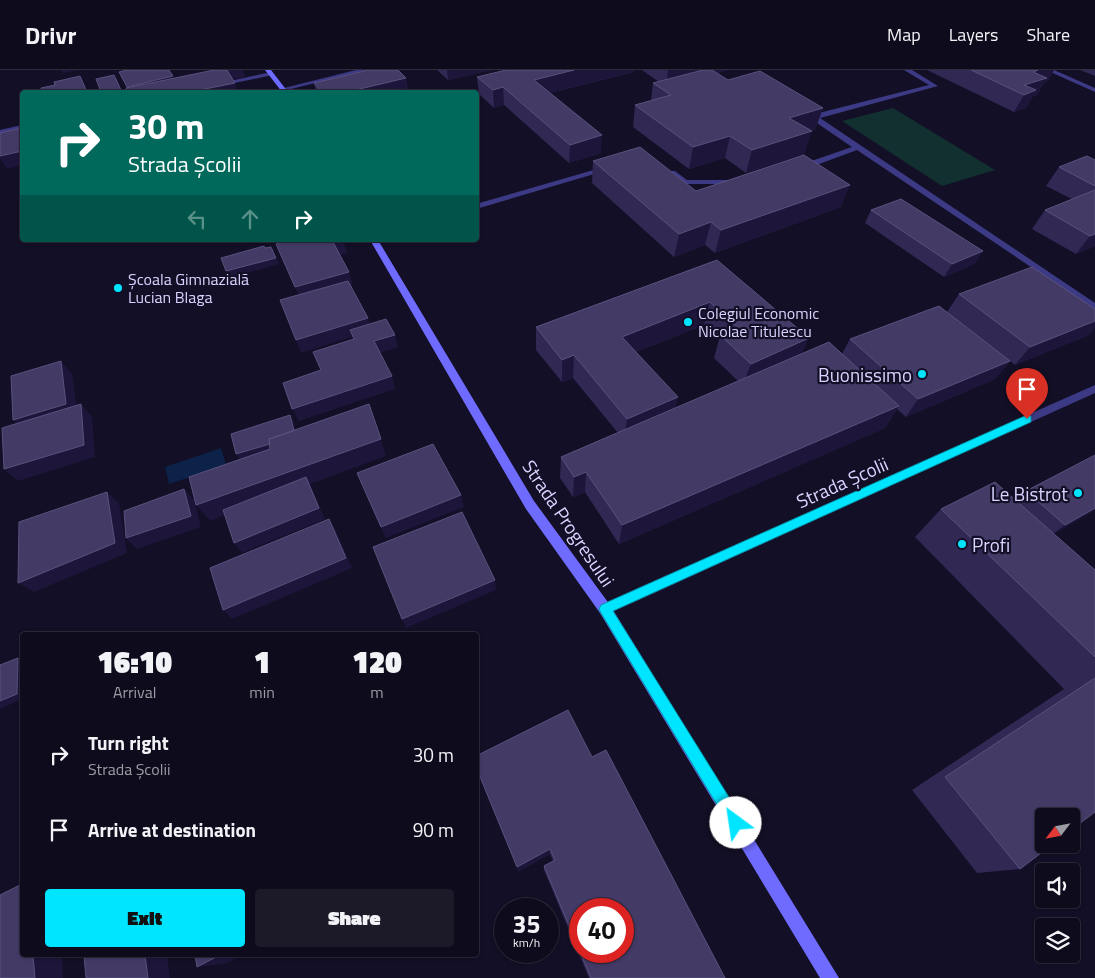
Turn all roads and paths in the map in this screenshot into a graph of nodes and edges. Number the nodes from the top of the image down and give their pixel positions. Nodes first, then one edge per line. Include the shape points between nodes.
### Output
1 (364, 70) edge
2 (907, 70) edge
3 (1049, 70) edge
4 (269, 72) edge
5 (192, 90) edge
6 (283, 90) edge
7 (288, 90) edge
8 (1095, 90) edge
9 (20, 127) edge
10 (0, 132) edge
11 (858, 147) junction
12 (664, 167) edge
13 (612, 168) edge
14 (794, 170) edge
15 (750, 182) edge
16 (479, 207) edge
17 (375, 242) edge
18 (1095, 307) edge
19 (1095, 388) edge
20 (605, 609) junction
21 (830, 978) edge

1 - 7 street
2 - 11 street via 936,86 814,117
3 - 8 street
4 - 5 street
4 - 6 street
9 - 10 street
11 - 14 street
11 - 18 street
12 - 15 street via 685,182
13 - 16 street
17 - 20 street, Strada Progresului via 530,505
19 - 20 street, Strada Școlii
20 - 21 street, Strada Progresului

